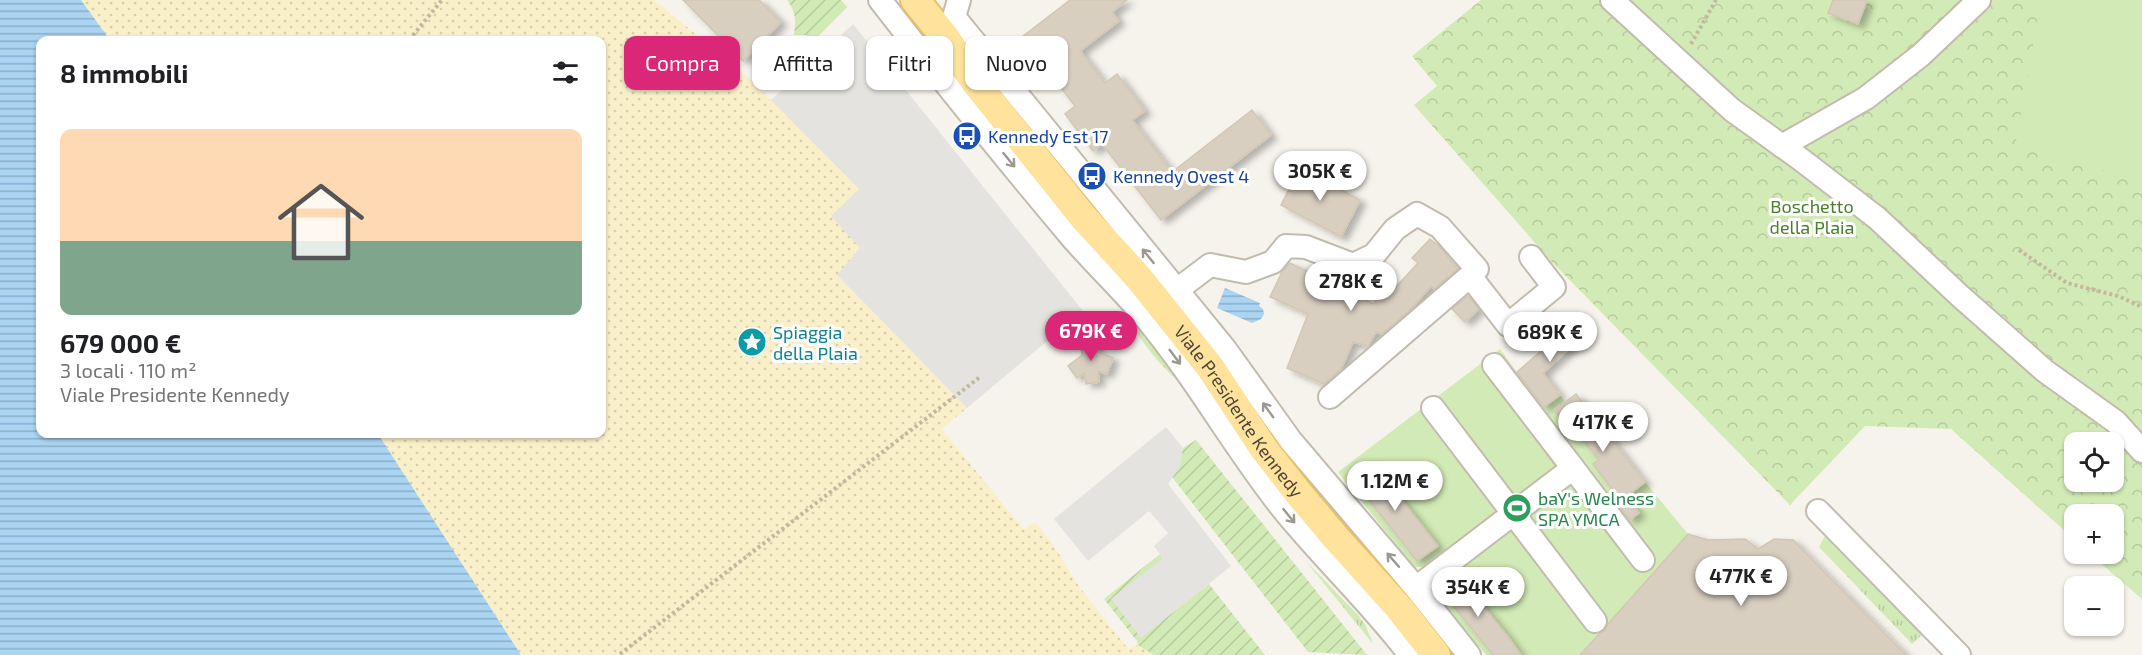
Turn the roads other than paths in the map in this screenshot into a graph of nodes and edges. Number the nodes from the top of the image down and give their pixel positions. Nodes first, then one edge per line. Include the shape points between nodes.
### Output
1 (880, 0) edge
2 (898, 0) edge
3 (915, 0) edge
4 (1612, 0) edge
5 (1979, 0) edge
6 (953, 18) edge
7 (965, 53) edge
8 (965, 72) edge
9 (981, 90) edge
10 (1782, 146) junction
11 (1531, 257) dead end
12 (1470, 276) junction
13 (1177, 290) junction
14 (1494, 365) dead end
15 (1330, 397) dead end
16 (1433, 408) dead end
17 (2142, 451) edge
18 (1573, 468) junction
19 (1818, 511) dead end
20 (1513, 513) junction
21 (1643, 560) dead end
22 (1416, 588) junction
23 (1595, 621) dead end
24 (1410, 655) edge
25 (1436, 655) edge
26 (1469, 655) edge
27 (1959, 655) edge

1 -> 24 lane via 1076,242 1144,316 1301,531 1388,625
2 - 8 main road
3 - 6 main road
4 - 10 lane via 1732,110
5 - 10 lane via 1921,55 1866,98
6 - 7 main road
13 -> 6 lane
9 - 25 main road, Viale Presidente Kennedy via 1210,367 1299,494
10 - 17 lane via 1877,218 2045,371 2116,422
11 - 12 lane via 1554,286 1508,325
12 - 13 lane via 1477,269 1440,227 1417,214 1395,229 1374,255 1353,265 1306,247 1286,246 1273,262 1246,272 1210,265
12 - 15 lane
22 -> 13 lane via 1291,441
14 - 18 lane
16 - 20 lane
18 - 20 lane
18 - 21 lane
19 - 27 lane
20 - 22 lane
20 - 23 lane
22 - 26 lane

